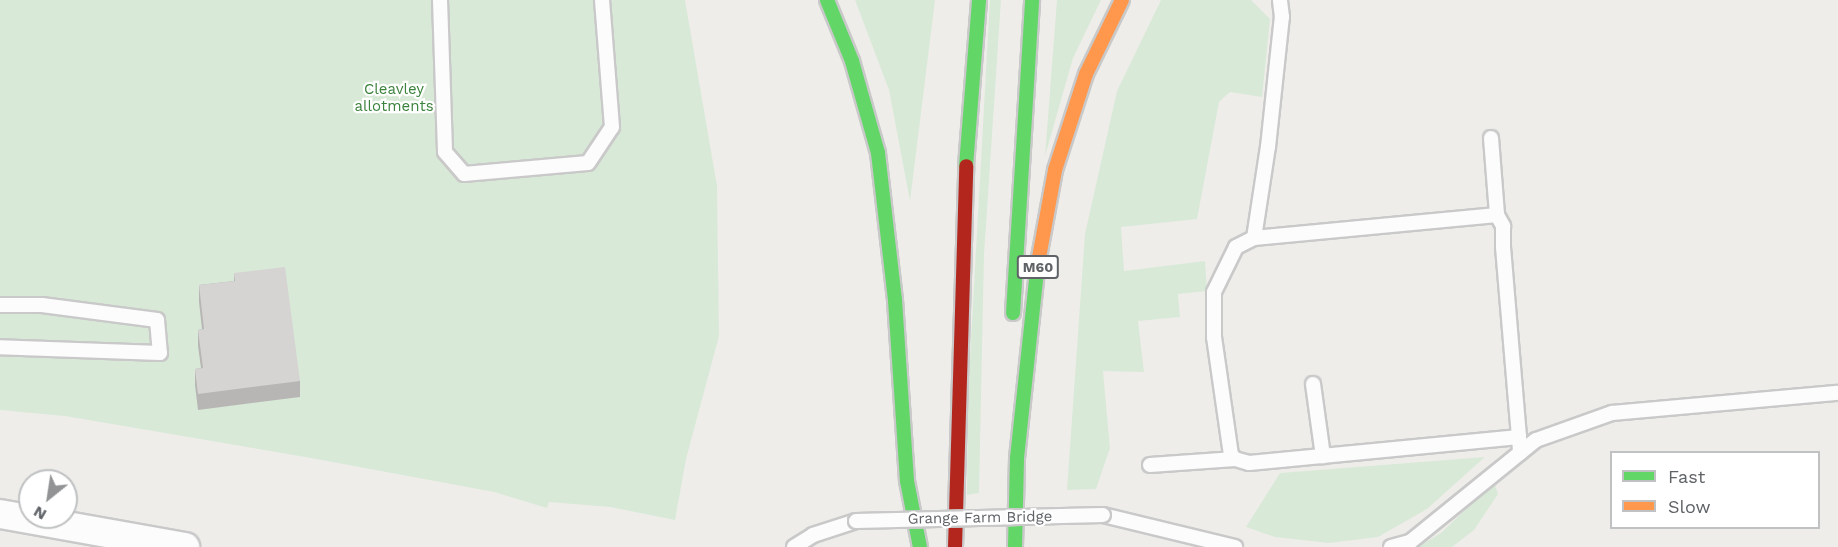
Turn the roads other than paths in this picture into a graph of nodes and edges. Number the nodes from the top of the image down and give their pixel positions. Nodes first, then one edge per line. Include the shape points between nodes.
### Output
1 (441, 0) edge
2 (602, 0) edge
3 (827, 0) edge
4 (979, 0) edge
5 (1032, 0) edge
6 (1122, 0) edge
7 (1280, 0) edge
8 (1491, 138) dead end
9 (1497, 215) junction
10 (1254, 238) junction
11 (0, 305) edge
12 (1012, 327) dead end
13 (0, 347) edge
14 (1011, 374) dead end
15 (1314, 384) dead end
16 (1838, 393) edge
17 (1519, 437) junction
18 (1520, 453) junction
19 (1323, 456) junction
20 (1235, 459) junction
21 (1150, 465) dead end
22 (0, 514) edge
23 (185, 547) edge
24 (794, 547) edge
25 (920, 547) edge
26 (955, 547) edge
27 (1015, 547) edge
28 (1235, 547) edge
29 (1391, 547) edge

1 - 2 lane via 445,152 464,174 588,163 612,127
3 - 25 highway via 852,61 878,153 895,300 907,481
4 - 26 highway via 962,219
5 - 12 highway, M60
6 - 27 highway, M60 via 1086,74 1055,170 1043,229 1026,348
7 - 10 lane via 1282,17
8 - 9 lane
9 - 10 lane
9 - 17 lane via 1503,226
10 - 20 lane via 1236,247 1214,292 1214,337 1231,455
11 - 13 lane via 42,305 157,320 160,352
14 - 27 highway, M60
15 - 19 lane
16 - 18 lane via 1612,413 1536,440
17 - 18 lane
17 - 19 lane
18 - 29 lane via 1410,542
19 - 20 lane via 1249,462
20 - 21 lane
22 - 23 street
24 - 28 lane, Grange Farm Bridge, bridge via 813,535 856,522 1103,515

